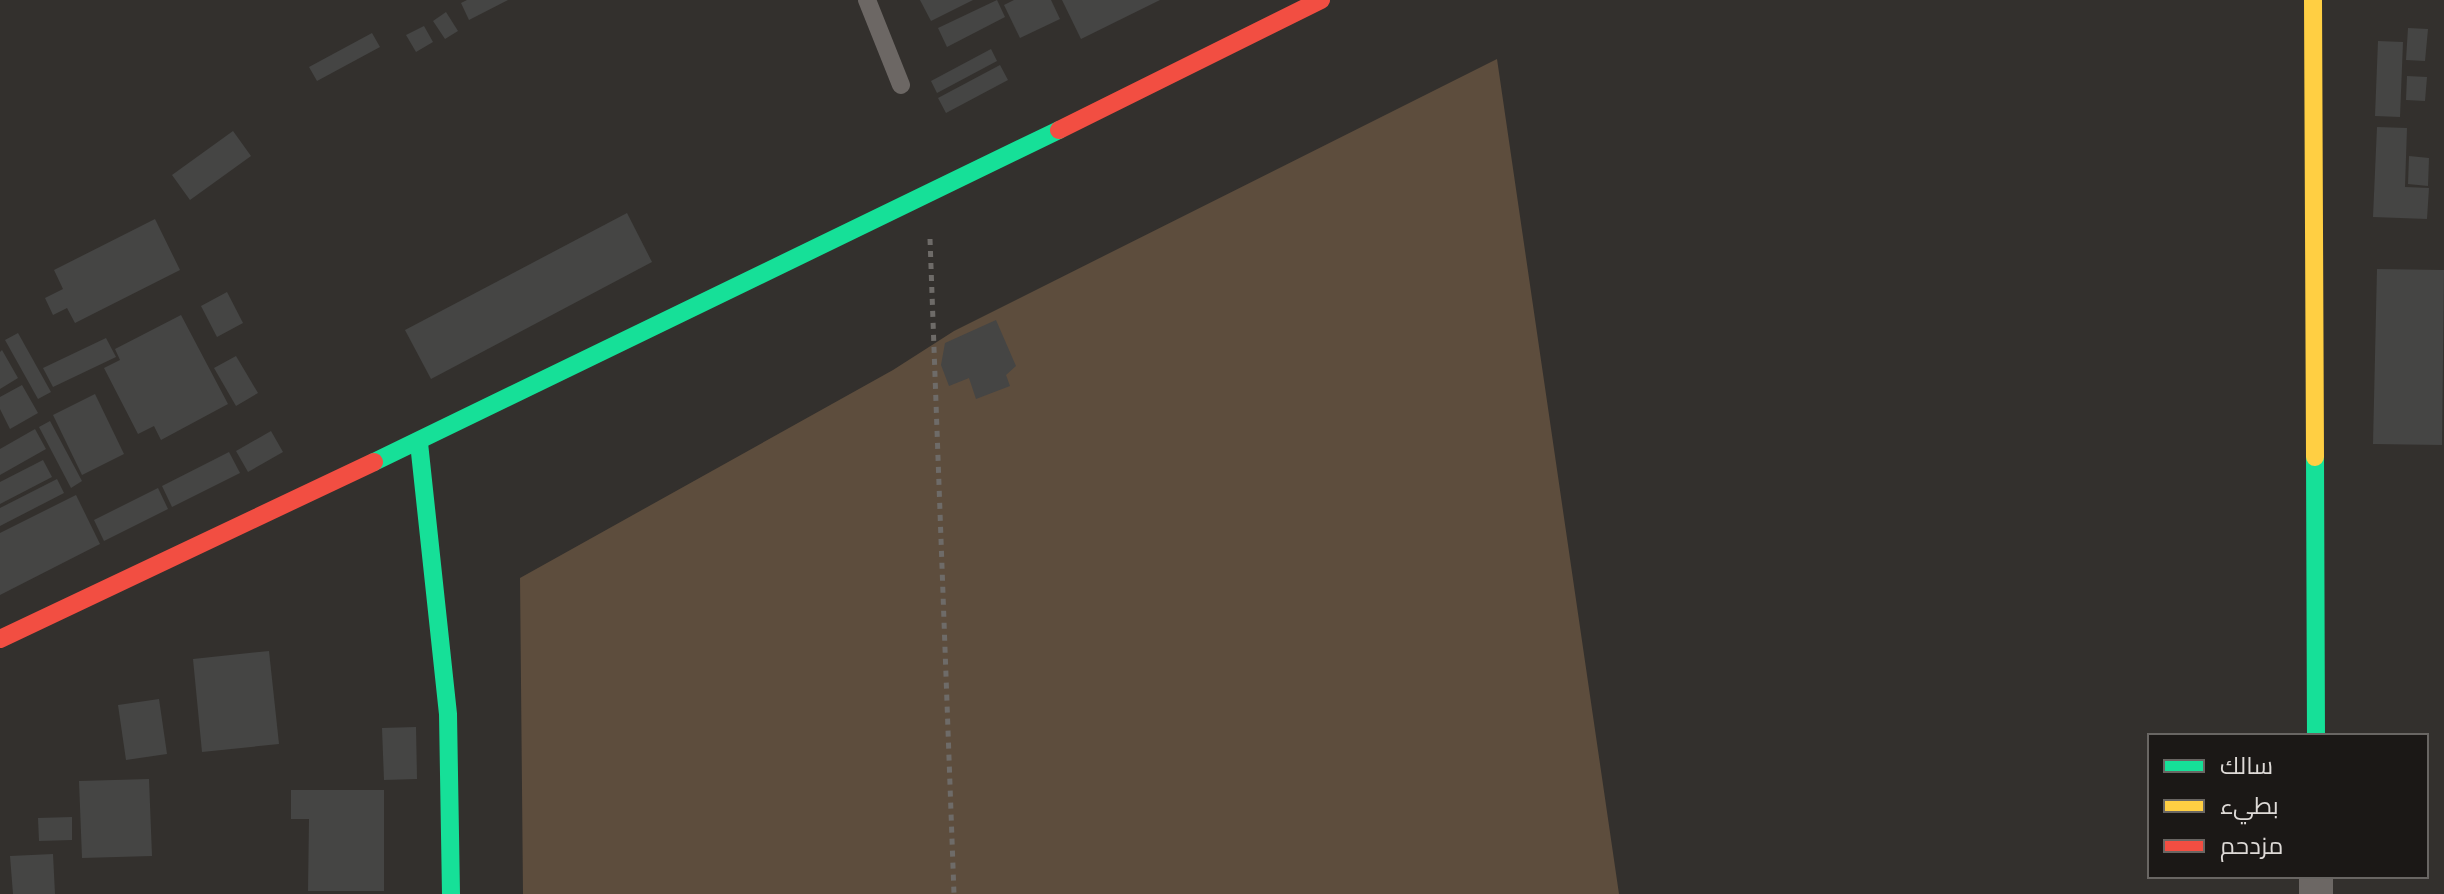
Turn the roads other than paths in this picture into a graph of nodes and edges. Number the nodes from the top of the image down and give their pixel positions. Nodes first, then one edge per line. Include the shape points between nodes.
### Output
1 (867, 0) edge
2 (1321, 0) edge
3 (2313, 0) edge
4 (901, 85) dead end
5 (419, 443) junction
6 (0, 639) edge
7 (2316, 734) edge
8 (451, 894) edge

1 - 4 lane
2 - 5 street
3 - 7 street
5 - 6 street
5 - 8 street via 448,714

